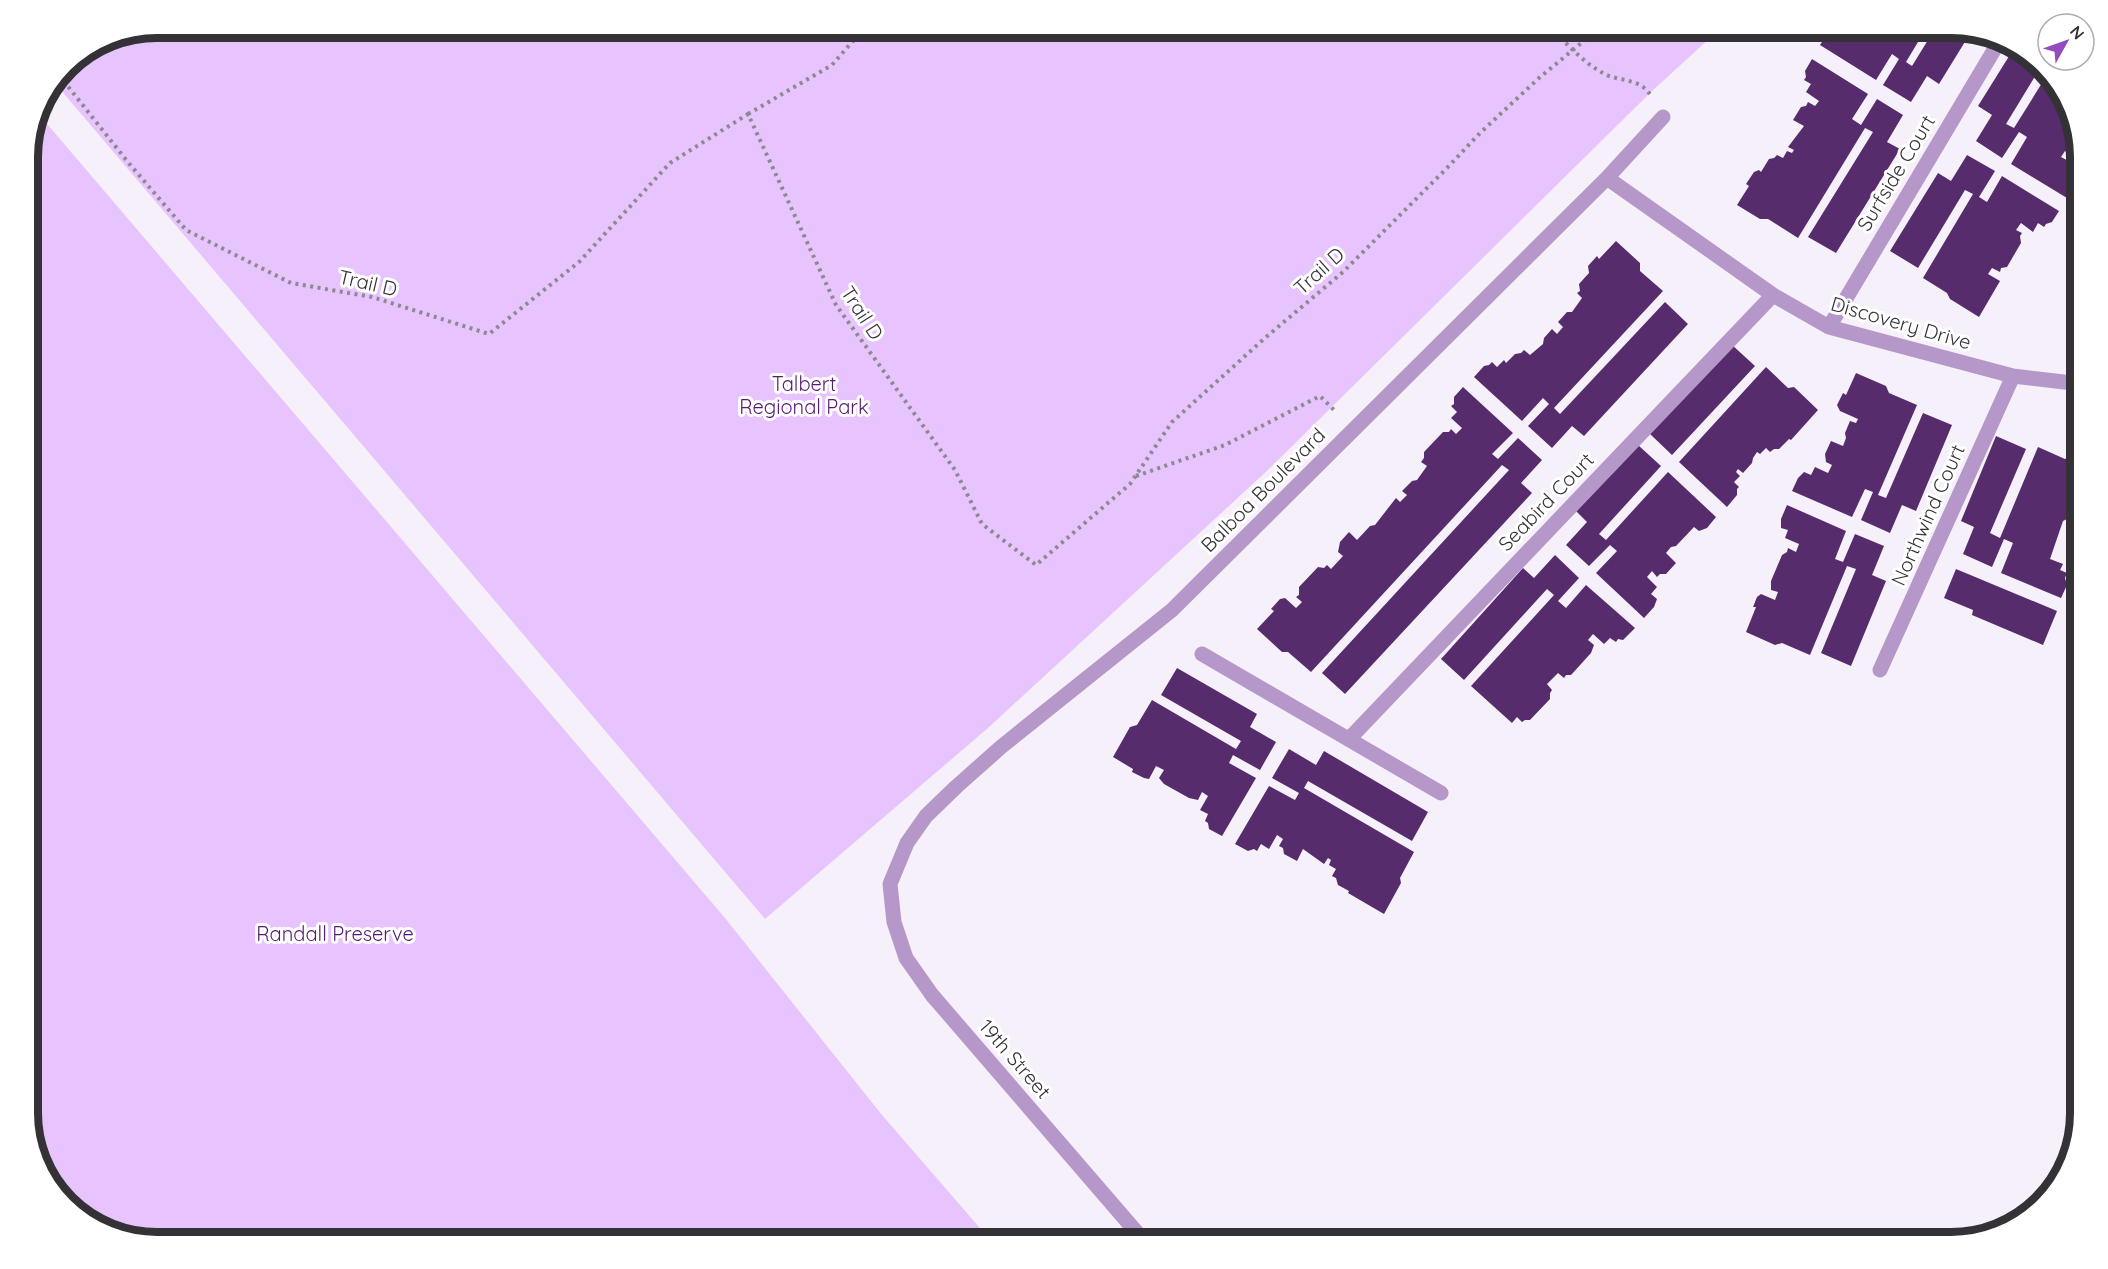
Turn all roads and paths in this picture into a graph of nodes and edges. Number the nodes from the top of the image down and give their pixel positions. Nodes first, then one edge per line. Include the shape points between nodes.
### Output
1 (855, 38) edge
2 (1561, 38) edge
3 (1590, 38) edge
4 (1996, 47) edge
5 (1574, 50) junction
6 (64, 82) edge
7 (1648, 90) dead end
8 (748, 114) junction
9 (1663, 117) dead end
10 (1607, 178) junction
11 (1773, 295) junction
12 (1829, 327) junction
13 (2013, 376) junction
14 (2070, 383) edge
15 (1354, 430) junction
16 (1136, 476) junction
17 (1202, 654) dead end
18 (1880, 670) dead end
19 (1350, 738) junction
20 (1441, 793) dead end
21 (890, 884) joint
22 (1136, 1232) edge

1 - 8 path via 831,65
2 - 5 path
3 - 5 path, Trail D
4 - 12 street, Surfside Court
5 - 7 path via 1608,75
5 - 16 path, Trail D via 1480,132 1343,272 1173,422
6 - 8 path, Trail D via 186,230 291,283 372,297 489,334 579,261 670,163
8 - 16 path, Trail D via 836,305 955,470 982,524 1036,564
9 - 10 street, Balboa Boulevard
10 - 11 street, Discovery Drive
10 - 15 street, Balboa Boulevard
11 - 12 street, Discovery Drive
11 - 19 street, Seabird Court
12 - 13 street, Discovery Drive
13 - 14 street, Discovery Drive
13 - 18 street, Northwind Court
15 - 16 path via 1320,396 1226,445
15 - 21 street, Balboa Boulevard via 1172,610 948,794 926,816 908,843
17 - 19 street
19 - 20 street
21 - 22 street, 19th Street via 894,922 906,958 932,995

